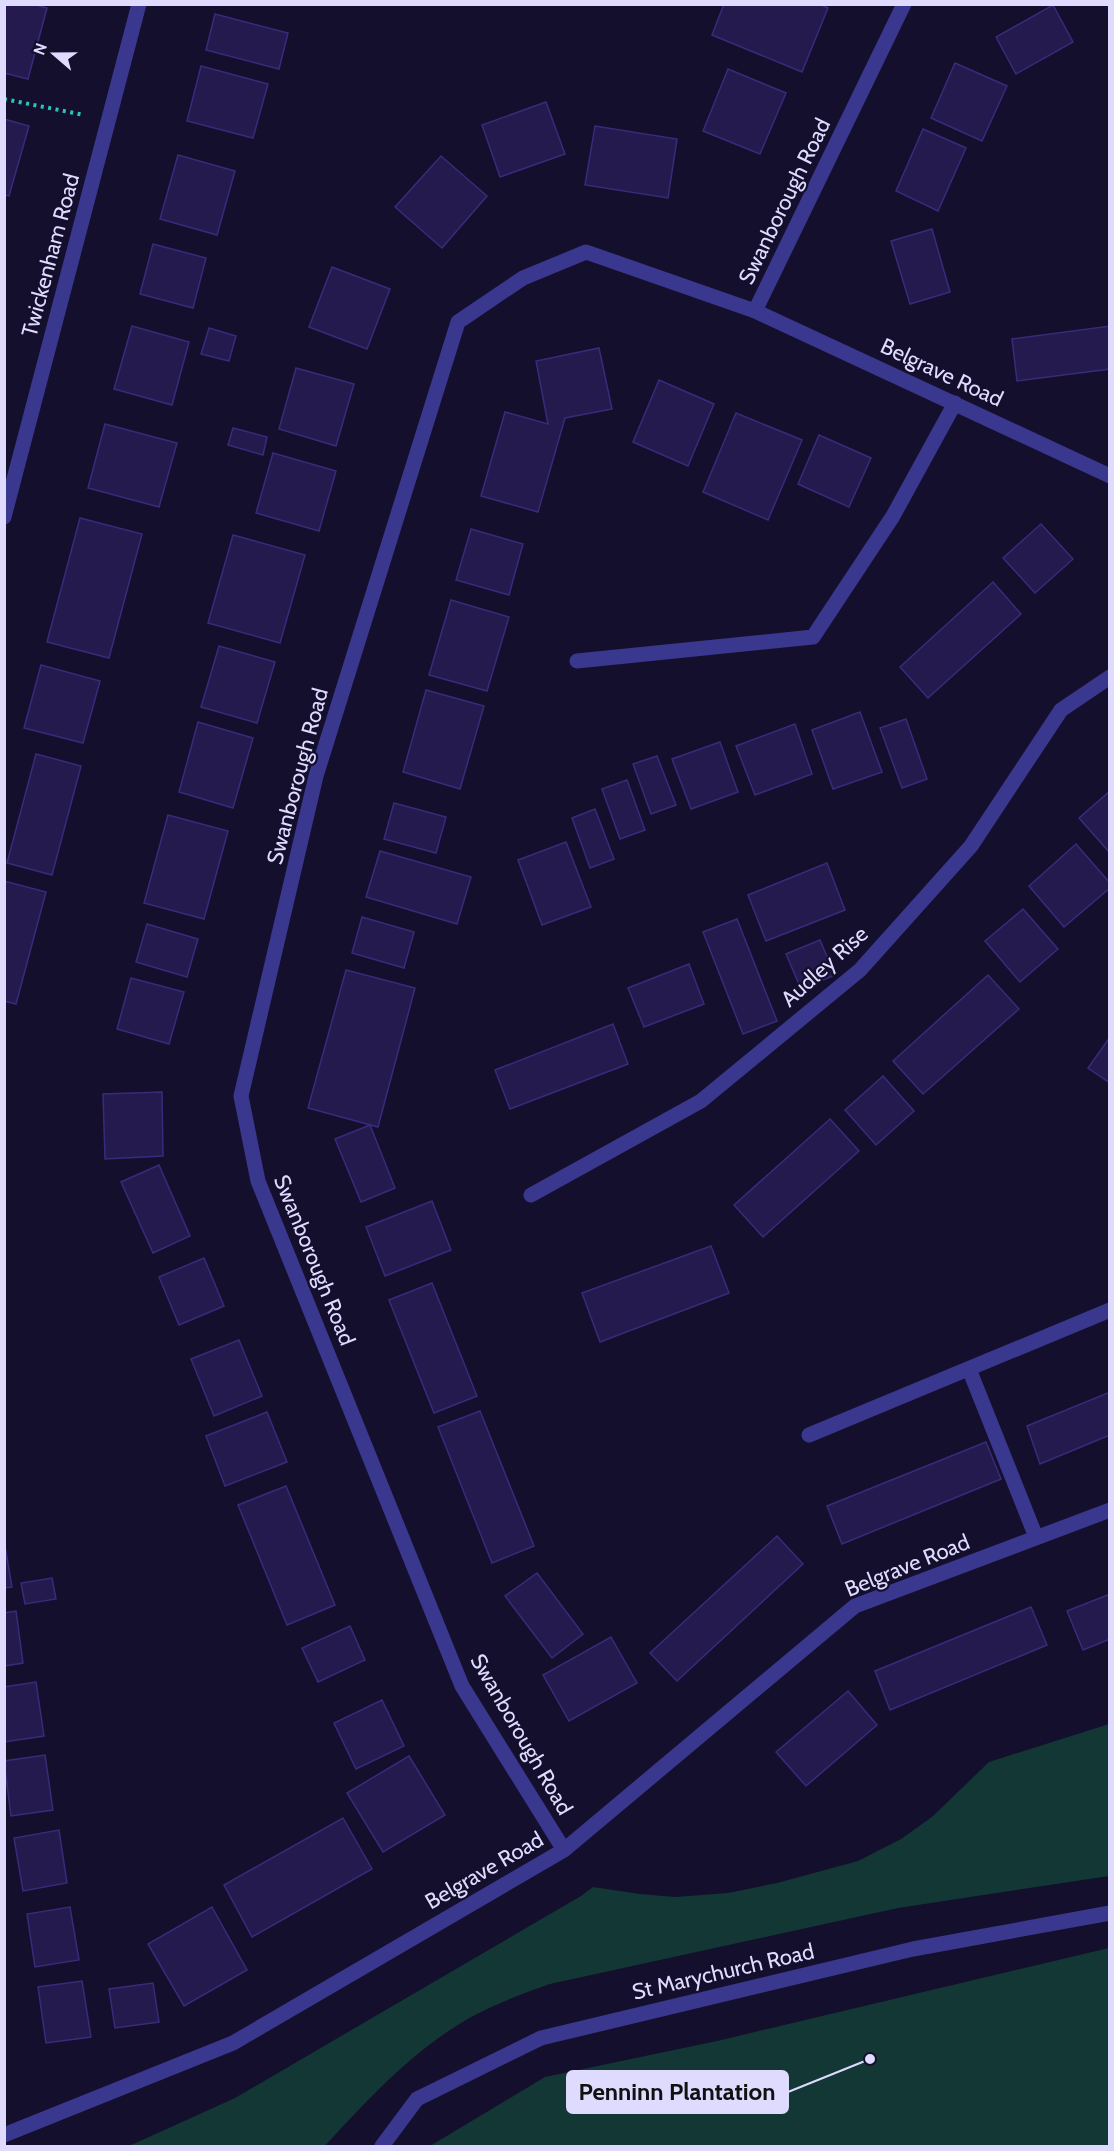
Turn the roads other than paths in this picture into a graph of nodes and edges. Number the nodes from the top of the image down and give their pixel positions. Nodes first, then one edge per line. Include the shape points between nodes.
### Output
1 (139, 4) edge
2 (904, 4) edge
3 (755, 311) junction
4 (955, 403) junction
5 (1110, 476) edge
6 (4, 517) edge
7 (577, 661) dead end
8 (1110, 677) edge
9 (531, 1195) dead end
10 (1110, 1310) edge
11 (969, 1369) junction
12 (809, 1436) dead end
13 (1110, 1510) edge
14 (1036, 1537) junction
15 (564, 1850) junction
16 (1110, 1913) edge
17 (4, 2135) edge
18 (382, 2146) edge

1 - 6 street, Twickenham Road
2 - 3 street, Swanborough Road
3 - 4 street, Belgrave Road
3 - 15 street, Swanborough Road via 586,252 524,278 458,322 316,776 241,1096 258,1181 462,1686
4 - 5 street, Belgrave Road
4 - 7 street via 893,516 813,637
8 - 9 street, Audley Rise via 1061,710 971,846 860,970 701,1101
10 - 11 street
11 - 12 street
11 - 14 street
13 - 14 street, Belgrave Road
14 - 15 street, Belgrave Road via 855,1606
15 - 17 street, Belgrave Road via 233,2043
16 - 18 street, St Marychurch Road via 913,1949 541,2038 417,2099

